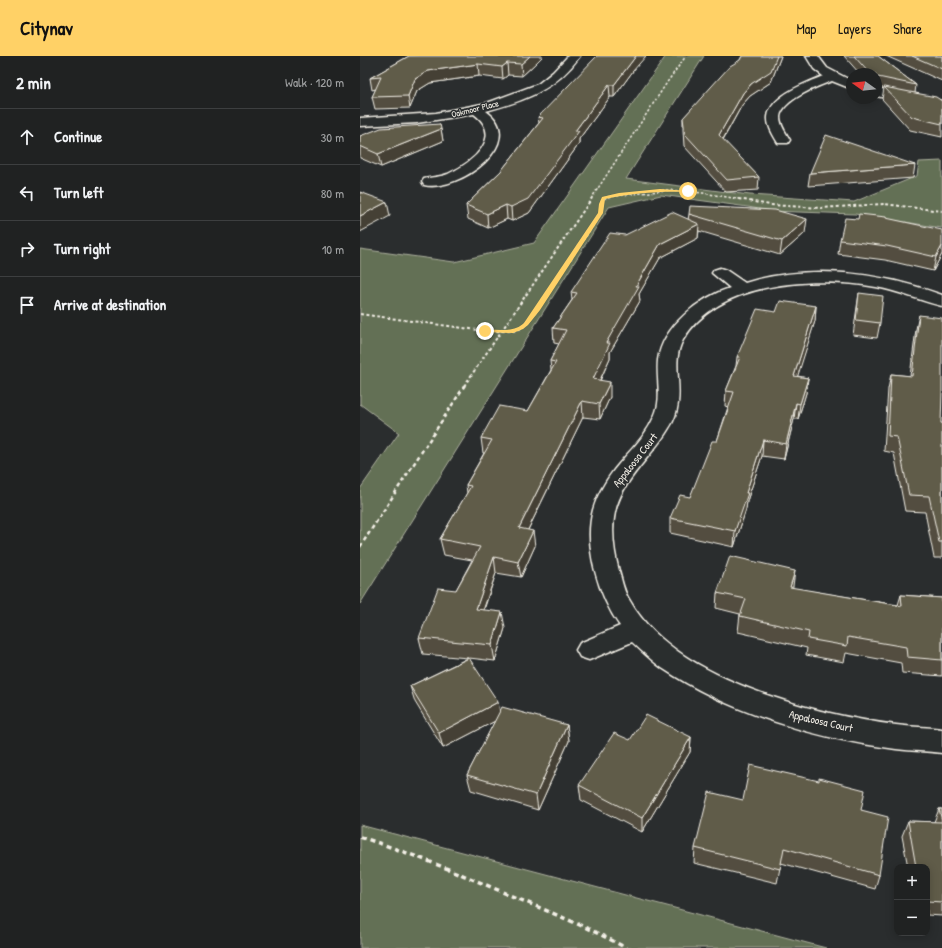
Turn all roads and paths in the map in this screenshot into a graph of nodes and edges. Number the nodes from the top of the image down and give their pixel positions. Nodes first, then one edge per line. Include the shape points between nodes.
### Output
1 (574, 56) edge
2 (686, 56) edge
3 (812, 56) edge
4 (833, 77) junction
5 (846, 82) edge
6 (882, 93) edge
7 (480, 105) junction
8 (942, 105) edge
9 (360, 122) edge
10 (783, 140) dead end
11 (429, 182) dead end
12 (942, 210) edge
13 (720, 273) dead end
14 (742, 289) junction
15 (942, 301) edge
16 (360, 314) edge
17 (500, 332) junction
18 (360, 547) edge
19 (637, 630) junction
20 (589, 650) dead end
21 (942, 741) edge
22 (360, 837) edge
23 (626, 948) edge

1 - 7 street, Oakmoor Place via 545,85 521,96
2 - 17 path via 576,223
3 - 4 street via 821,69
4 - 5 street
4 - 10 street via 801,90 776,110 775,126
6 - 8 street
7 - 9 street, Oakmoor Place via 437,117
7 - 11 street via 494,133 488,151 478,161 452,177
12 - 17 path via 884,204 820,208 770,205 672,190 607,197 602,201 601,213 526,324 522,328
13 - 14 street
14 - 15 street, Appaloosa Court via 810,278 857,279 902,288
14 - 19 street, Appaloosa Court via 708,305 682,328 675,339 668,353 668,410 660,427 620,476 608,500 603,521 604,558 620,606
16 - 17 path
17 - 18 path
19 - 20 street
19 - 21 street, Appaloosa Court via 677,664 710,684 746,700 845,728 896,737
22 - 23 path via 416,855 580,923

